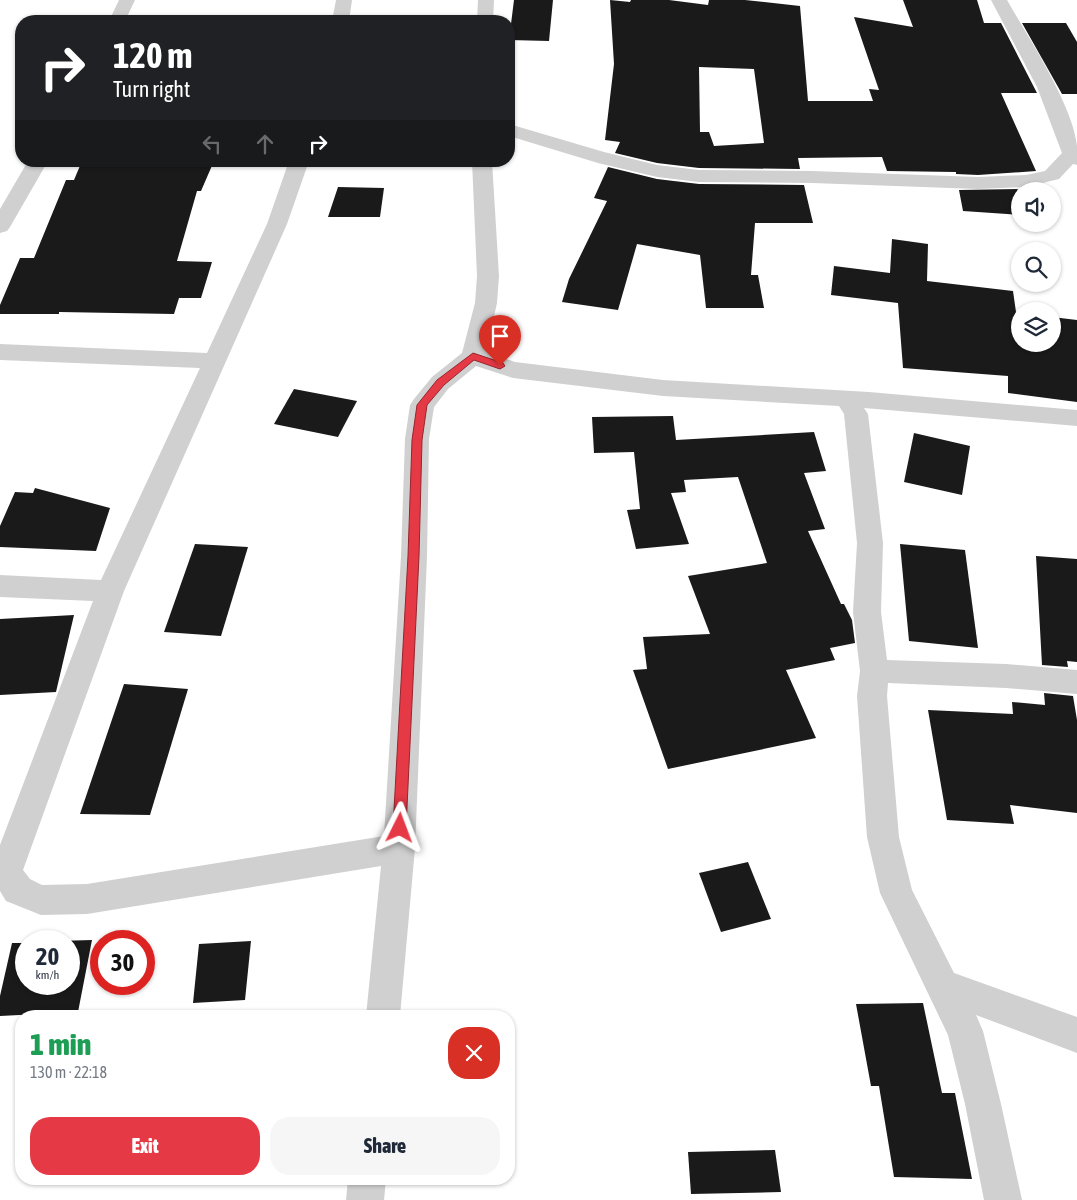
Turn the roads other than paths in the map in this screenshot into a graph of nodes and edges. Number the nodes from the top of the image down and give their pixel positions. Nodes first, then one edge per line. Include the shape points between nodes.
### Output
1 (127, 0) edge
2 (344, 0) edge
3 (486, 0) edge
4 (999, 0) edge
5 (120, 15) edge
6 (342, 15) edge
7 (486, 15) edge
8 (515, 132) edge
9 (1074, 157) edge
10 (35, 167) edge
11 (297, 167) edge
12 (482, 167) edge
13 (0, 227) edge
14 (0, 352) edge
15 (473, 356) junction
16 (216, 361) junction
17 (857, 405) junction
18 (1077, 418) edge
19 (0, 586) edge
20 (110, 591) junction
21 (874, 671) junction
22 (1077, 682) edge
23 (399, 848) junction
24 (943, 986) junction
25 (384, 1010) edge
26 (1077, 1035) edge
27 (366, 1185) edge
28 (365, 1200) edge
29 (1003, 1200) edge

1 - 5 street
2 - 6 street
3 - 7 street
4 - 9 street via 1048,91
8 - 9 street via 656,171 700,176 978,183 1026,181 1052,176
10 - 13 street
11 - 16 street via 277,224
12 - 15 street via 488,276 486,303
14 - 16 street
15 - 17 street via 513,370
15 - 23 street via 440,383 422,405 417,440
16 - 20 street
17 - 18 street
17 - 21 street via 870,543 867,612
19 - 20 street
20 - 23 street via 6,872 18,890 41,900 87,899
21 - 22 street
21 - 24 street via 872,696 885,846 896,894
23 - 25 street
24 - 26 street
24 - 29 street via 965,1031
27 - 28 street

